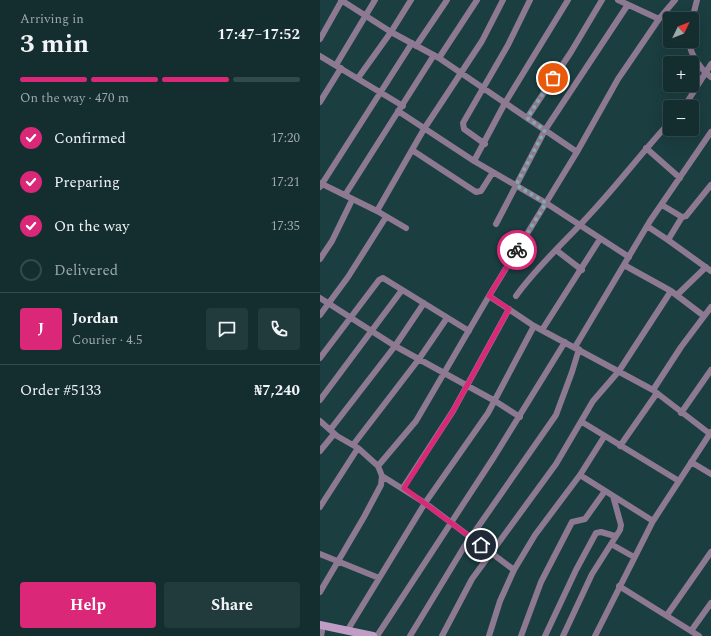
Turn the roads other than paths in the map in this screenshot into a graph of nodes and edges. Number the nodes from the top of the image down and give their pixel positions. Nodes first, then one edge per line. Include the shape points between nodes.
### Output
1 (342, 0) edge
2 (375, 0) edge
3 (411, 0) edge
4 (446, 0) edge
5 (477, 0) edge
6 (503, 0) edge
7 (530, 0) edge
8 (568, 0) edge
9 (602, 0) edge
10 (618, 0) edge
11 (675, 0) edge
12 (697, 0) edge
13 (627, 6) junction
14 (694, 12) edge
15 (365, 15) junction
16 (659, 19) junction
17 (391, 32) junction
18 (320, 39) edge
19 (414, 44) junction
20 (690, 48) edge
21 (320, 56) edge
22 (437, 57) junction
23 (711, 64) edge
24 (338, 66) junction
25 (460, 73) junction
26 (708, 75) edge
27 (358, 78) junction
28 (484, 89) junction
29 (382, 92) junction
30 (689, 100) edge
31 (320, 102) edge
32 (505, 103) junction
33 (403, 106) junction
34 (398, 112) junction
35 (527, 118) junction
36 (424, 129) junction
37 (545, 130) junction
38 (663, 130) edge
39 (711, 132) edge
40 (485, 144) junction
41 (646, 148) junction
42 (412, 150) junction
43 (577, 152) junction
44 (474, 161) junction
45 (493, 172) junction
46 (680, 178) junction
47 (711, 184) edge
48 (321, 185) edge
49 (516, 185) junction
50 (345, 196) junction
51 (352, 200) junction
52 (546, 203) junction
53 (662, 204) junction
54 (377, 211) junction
55 (386, 217) junction
56 (682, 217) junction
57 (496, 224) dead end
58 (580, 225) junction
59 (647, 226) junction
60 (406, 228) dead end
61 (600, 240) junction
62 (668, 240) junction
63 (556, 250) junction
64 (629, 256) junction
65 (320, 259) edge
66 (624, 265) junction
67 (708, 269) edge
68 (582, 270) junction
69 (402, 290) junction
70 (671, 291) junction
71 (677, 295) junction
72 (489, 296) junction
73 (516, 296) dead end
74 (320, 298) edge
75 (328, 303) junction
76 (424, 303) junction
77 (711, 307) edge
78 (509, 309) junction
79 (320, 314) edge
80 (704, 316) junction
81 (352, 318) junction
82 (447, 318) junction
83 (534, 326) junction
84 (542, 330) junction
85 (373, 331) junction
86 (469, 331) junction
87 (565, 342) junction
88 (396, 346) junction
89 (577, 348) junction
90 (320, 358) edge
91 (419, 359) junction
92 (711, 370) edge
93 (619, 371) junction
94 (444, 374) junction
95 (466, 385) junction
96 (655, 392) junction
97 (320, 400) edge
98 (495, 401) junction
99 (681, 413) junction
100 (520, 417) junction
101 (320, 422) edge
102 (582, 422) junction
103 (332, 432) junction
104 (710, 433) edge
105 (604, 437) junction
106 (356, 446) junction
107 (620, 446) junction
108 (320, 451) edge
109 (691, 462) junction
110 (378, 466) junction
111 (580, 474) junction
112 (711, 474) edge
113 (382, 476) junction
114 (679, 481) junction
115 (404, 488) junction
116 (605, 491) junction
117 (612, 496) junction
118 (425, 503) junction
119 (320, 507) edge
120 (653, 521) junction
121 (450, 522) junction
122 (615, 536) junction
123 (471, 538) junction
124 (611, 544) junction
125 (711, 552) edge
126 (491, 553) junction
127 (320, 554) edge
128 (634, 557) junction
129 (338, 560) junction
130 (514, 570) junction
131 (379, 578) junction
132 (619, 586) junction
133 (320, 592) edge
134 (711, 603) edge
135 (667, 614) junction
136 (321, 631) edge
137 (691, 631) junction
138 (346, 633) edge
139 (373, 636) edge
140 (377, 636) edge
141 (410, 636) edge
142 (442, 636) edge
143 (489, 636) edge
144 (521, 636) edge
145 (545, 636) edge
146 (563, 636) edge
147 (594, 636) edge
148 (699, 636) edge

1 - 15 street
1 - 18 street
2 - 15 street
3 - 17 street
4 - 19 street
5 - 22 street
6 - 25 street via 482,41
7 - 28 street
8 - 32 street
9 - 35 street
10 - 13 street
11 - 16 street
12 - 14 street
13 - 16 street
13 - 37 street
15 - 17 street
15 - 24 street
16 - 43 street via 618,78
17 - 19 street
17 - 27 street
19 - 22 street
19 - 29 street
20 - 26 street
21 - 24 street
22 - 25 street
22 - 33 street
23 - 26 street
24 - 27 street
24 - 31 street
25 - 28 street
25 - 36 street
26 - 30 street
27 - 29 street
28 - 32 street
28 - 40 street via 463,123 464,129
29 - 33 street
29 - 48 street
32 - 35 street
32 - 40 street
33 - 34 street
34 - 36 street
34 - 50 street
35 - 37 street
36 - 42 street
36 - 44 street
37 - 43 street
37 - 49 street
38 - 41 street
39 - 46 street
40 - 44 street
41 - 46 street
41 - 58 street
42 - 45 street via 476,192 481,191
42 - 54 street
43 - 52 street
44 - 45 street
45 - 49 street
46 - 53 street
47 - 56 street via 689,214
48 - 50 street
49 - 52 street
49 - 57 street
50 - 51 street
51 - 54 street
51 - 65 street
52 - 58 street
52 - 72 street
53 - 56 street
53 - 59 street
54 - 55 street
55 - 60 street
55 - 75 street via 348,277
56 - 62 street
58 - 61 street
58 - 63 street
59 - 62 street
59 - 64 street
61 - 64 street
61 - 68 street
62 - 67 street
63 - 68 street
63 - 73 street
64 - 66 street
66 - 70 street
66 - 89 street
67 - 71 street
68 - 84 street
69 - 76 street
69 - 81 street via 381,279
69 - 85 street
70 - 71 street
70 - 93 street
71 - 80 street
72 - 78 street
72 - 86 street
74 - 75 street
75 - 79 street
75 - 81 street
76 - 82 street
76 - 88 street
77 - 80 street
78 - 83 street
78 - 95 street
80 - 96 street via 681,347
81 - 85 street
81 - 90 street
82 - 86 street
82 - 91 street
83 - 84 street
83 - 98 street
84 - 87 street
85 - 88 street
85 - 97 street
86 - 94 street
87 - 89 street
87 - 100 street
88 - 91 street
88 - 103 street
89 - 93 street
89 - 123 street via 572,372 556,415
91 - 94 street
91 - 106 street
92 - 99 street
93 - 96 street
93 - 102 street via 601,390
94 - 95 street
94 - 110 street via 416,421
95 - 98 street
95 - 115 street via 446,424
96 - 99 street
96 - 107 street
98 - 100 street
98 - 118 street
99 - 104 street
100 - 121 street
101 - 103 street
102 - 105 street
102 - 126 street via 556,464
103 - 106 street
103 - 108 street
104 - 109 street
105 - 107 street
105 - 111 street
106 - 110 street
106 - 119 street
107 - 114 street
109 - 112 street
109 - 114 street
110 - 113 street
111 - 116 street
111 - 130 street via 539,530
113 - 115 street
113 - 129 street via 374,498
114 - 120 street
115 - 118 street
116 - 117 street
116 - 144 street via 586,519 572,522 541,582
117 - 120 street
117 - 122 street via 620,525
118 - 121 street
118 - 131 street
120 - 128 street
121 - 123 street
121 - 140 street
122 - 124 street
122 - 145 street via 596,533
123 - 126 street
123 - 141 street
124 - 128 street
124 - 146 street via 592,574
125 - 135 street
126 - 130 street
126 - 142 street via 472,579
127 - 129 street
128 - 132 street
129 - 131 street
129 - 133 street
130 - 143 street via 500,600
131 - 138 street
132 - 135 street
132 - 147 street
134 - 137 street
135 - 137 street
136 - 138 main road
137 - 148 street
138 - 139 main road

